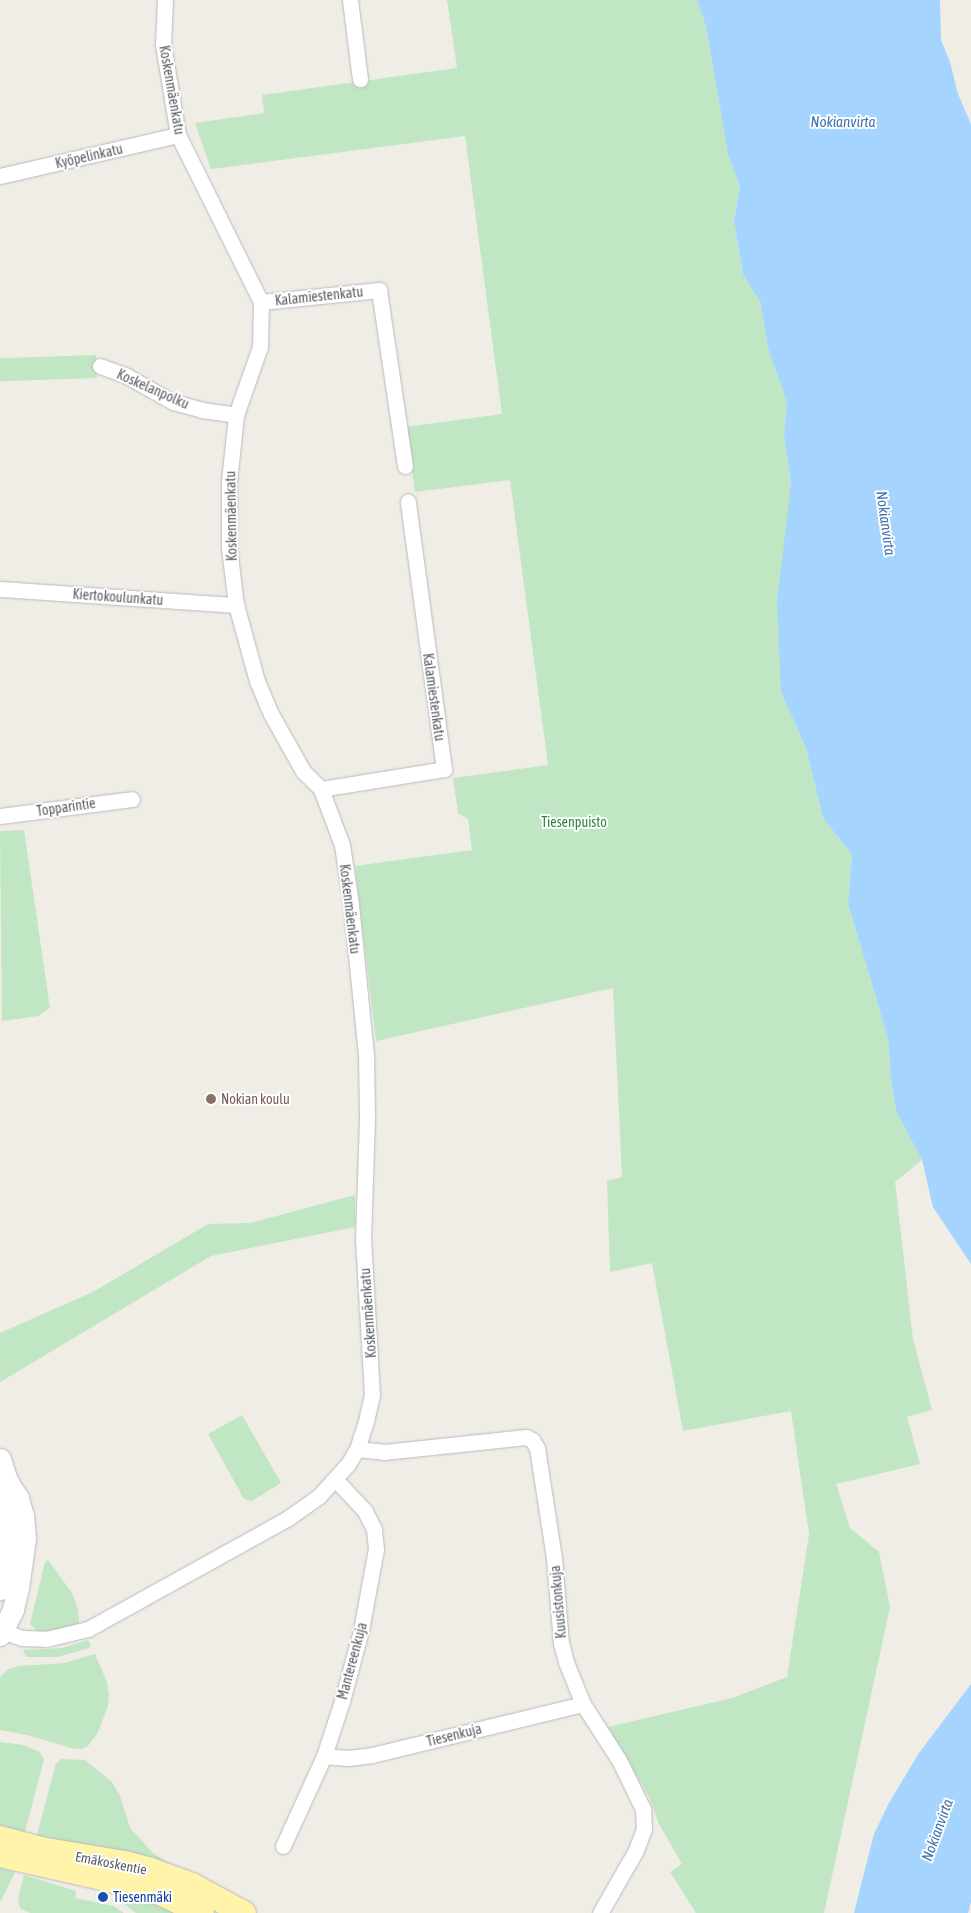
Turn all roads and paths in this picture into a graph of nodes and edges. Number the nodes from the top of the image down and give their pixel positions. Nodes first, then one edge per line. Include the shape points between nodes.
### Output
1 (165, 0) edge
2 (350, 0) edge
3 (360, 79) dead end
4 (178, 135) junction
5 (0, 176) edge
6 (261, 302) junction
7 (100, 366) dead end
8 (236, 415) junction
9 (405, 466) dead end
10 (408, 501) dead end
11 (0, 589) edge
12 (236, 605) junction
13 (322, 789) junction
14 (132, 798) dead end
15 (0, 816) edge
16 (357, 1448) junction
17 (0, 1459) edge
18 (336, 1480) junction
19 (7, 1481) junction
20 (0, 1588) edge
21 (1, 1632) edge
22 (583, 1704) junction
23 (324, 1756) junction
24 (0, 1838) edge
25 (283, 1846) dead end
26 (0, 1856) edge
27 (202, 1913) edge
28 (244, 1913) edge
29 (600, 1913) edge

1 - 4 street, Koskenmäenkatu via 163,44
2 - 3 street
4 - 5 street, Kyöpelinkatu
4 - 6 street, Koskenmäenkatu
6 - 8 street, Koskenmäenkatu via 260,347
6 - 9 street, Kalamiestenkatu via 379,290
7 - 8 street, Koskelanpolku via 174,402
8 - 12 street, Koskenmäenkatu via 229,481 229,547
10 - 13 street, Kalamiestenkatu via 444,769
11 - 12 street, Kiertokoulunkatu
12 - 13 street, Koskenmäenkatu via 257,681 271,714 303,771
13 - 16 street, Koskenmäenkatu via 342,845 366,1055 363,1239 372,1395
14 - 15 street, Topparintie
16 - 18 street, Koskenmäenkatu
16 - 22 street, Kuusistonkuja via 384,1452 526,1437 532,1440 537,1448 554,1558 561,1643
17 - 19 main road
18 - 21 street, Koskenmäenkatu via 288,1518 88,1629 46,1639 22,1638
18 - 23 street, Mantereenkuja via 365,1511 374,1529 376,1548 362,1630
19 - 20 main road via 7,1558
19 - 21 main road via 18,1498 25,1538 13,1609
22 - 23 street, Tiesenkuja via 372,1755
22 - 29 street, Kuusistonkuja via 619,1760 643,1809 644,1829 635,1852
23 - 25 street, Mantereenkuja
24 - 28 main road, Emäkoskentie via 148,1869 192,1886
26 - 27 main road, Emäkoskentie via 138,1886

